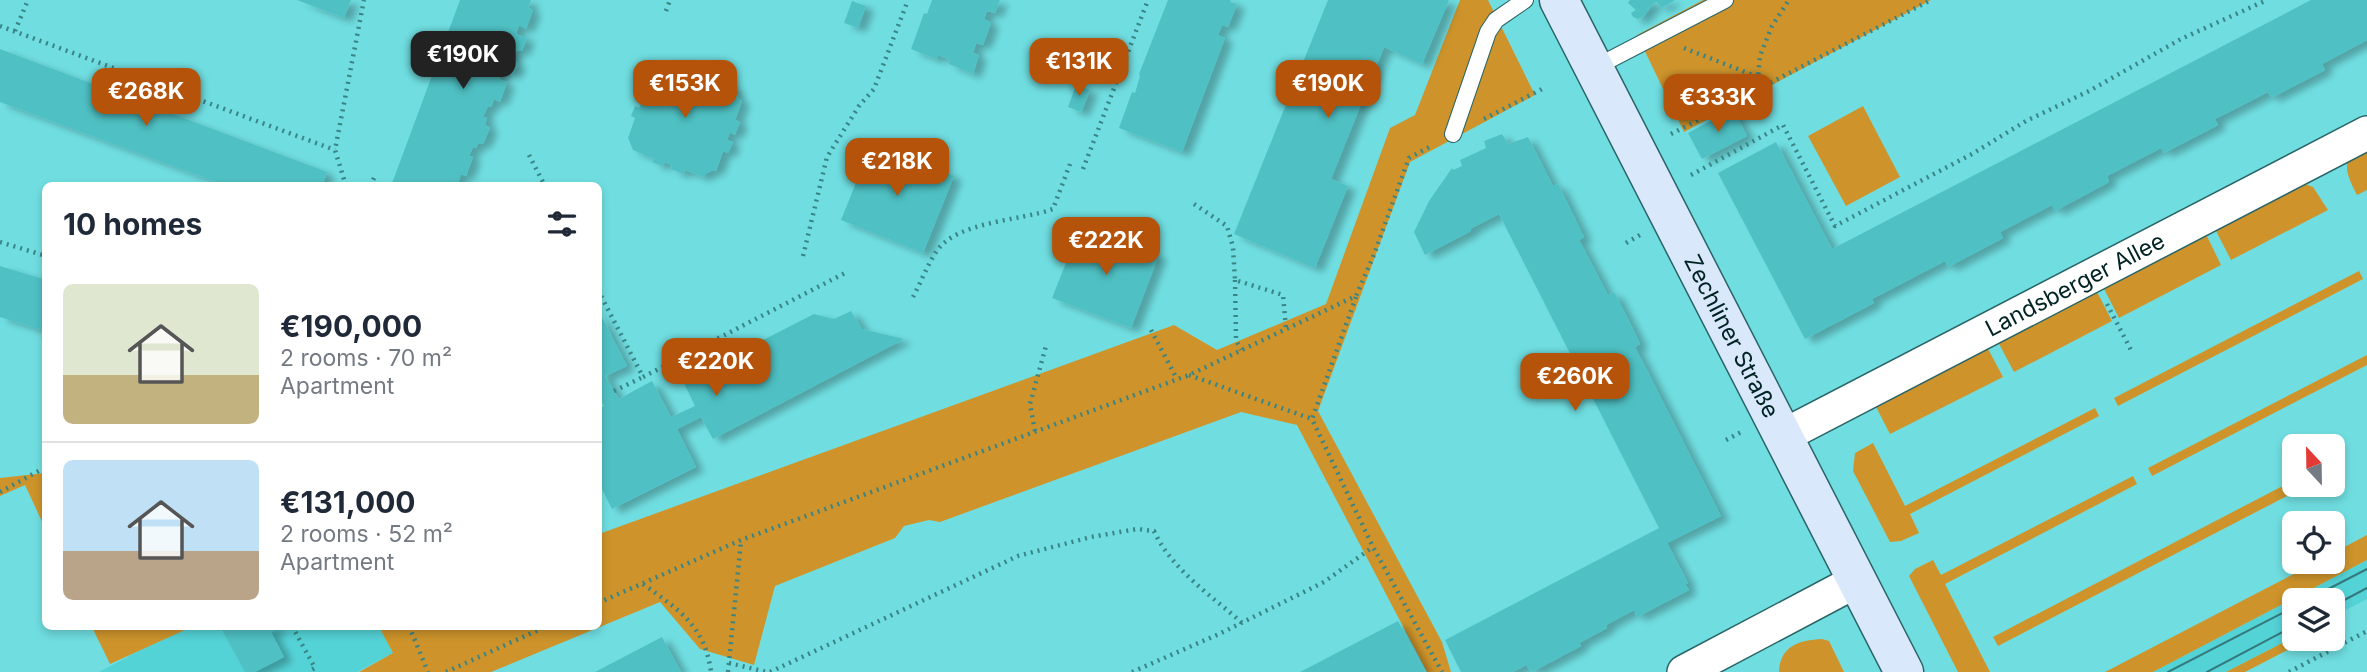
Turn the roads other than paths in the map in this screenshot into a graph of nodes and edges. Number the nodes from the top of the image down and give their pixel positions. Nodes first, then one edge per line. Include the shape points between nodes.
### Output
1 (1525, 0) edge
2 (1559, 0) edge
3 (1725, 0) edge
4 (1594, 68) junction
5 (2367, 133) edge
6 (1453, 134) dead end
7 (1783, 436) junction
8 (1858, 580) junction
9 (1684, 672) edge
10 (1904, 672) edge

1 - 6 lane via 1496,20 1488,32
2 - 4 street, Zechliner Straße
3 - 4 lane
4 - 7 street, Zechliner Straße
5 - 7 street, Landsberger Allee
7 - 8 street, Zechliner Straße
8 - 9 street
8 - 10 street, Zechliner Straße

